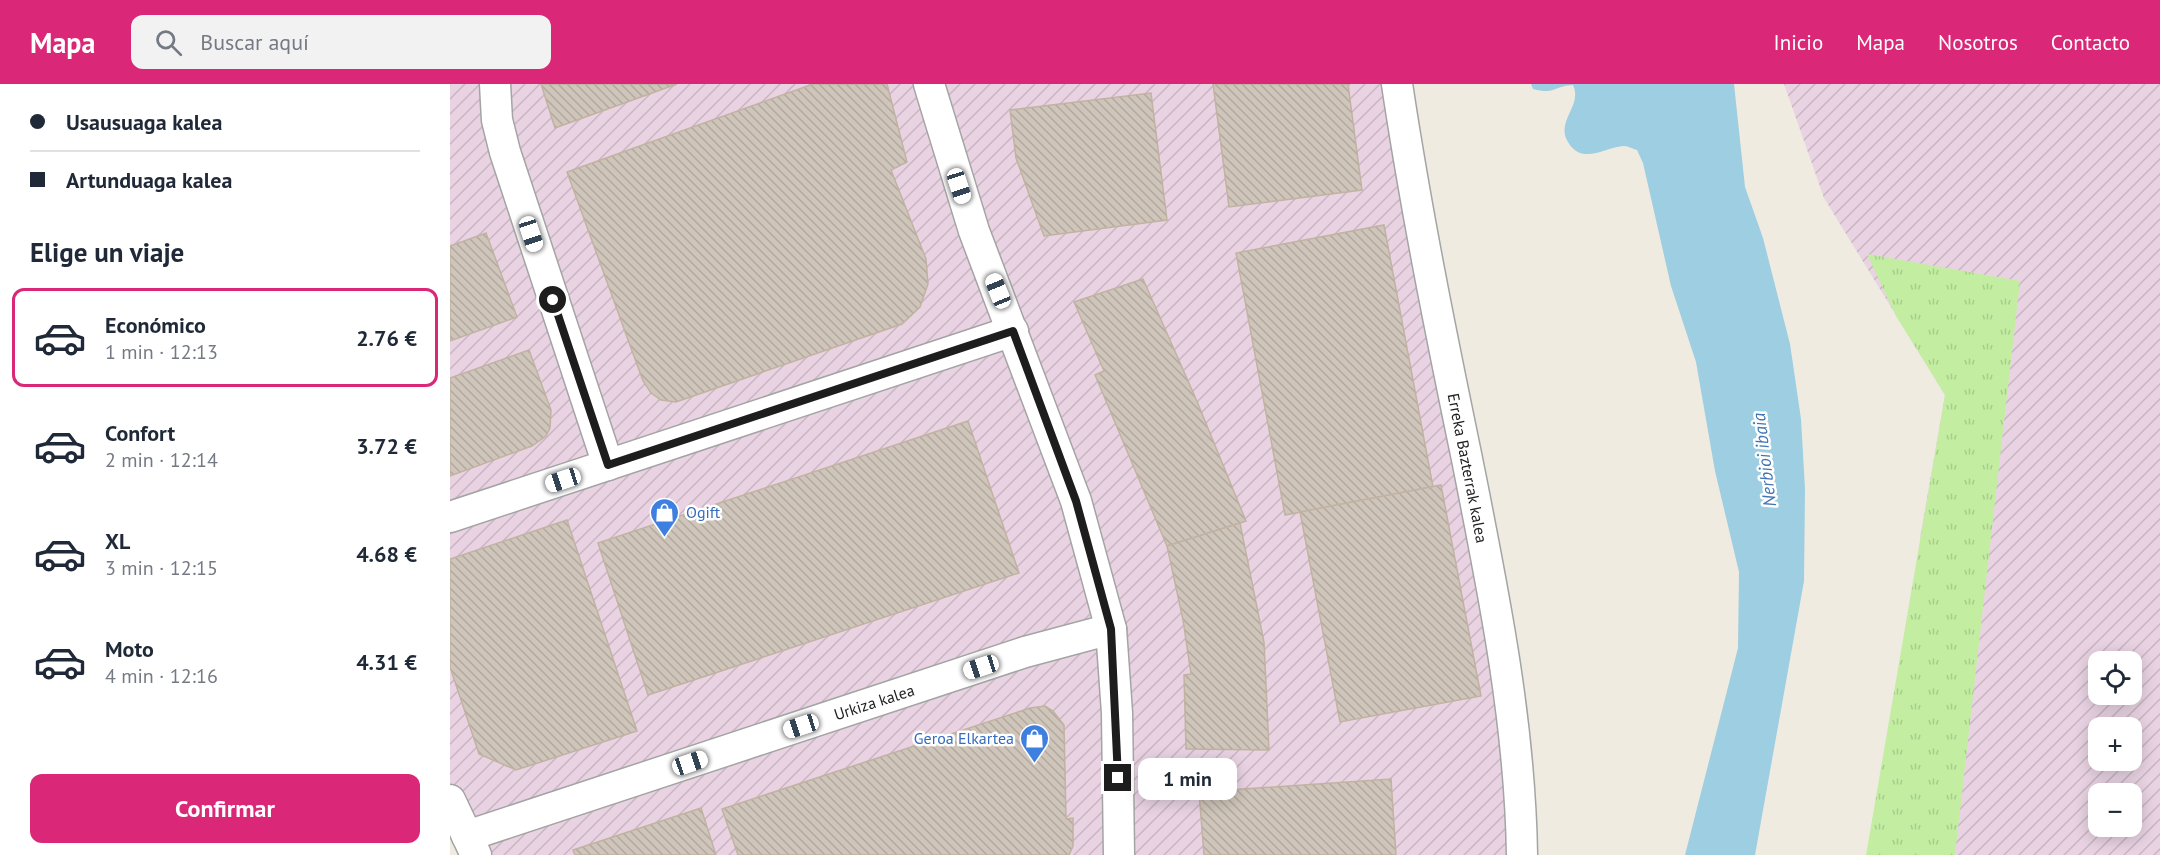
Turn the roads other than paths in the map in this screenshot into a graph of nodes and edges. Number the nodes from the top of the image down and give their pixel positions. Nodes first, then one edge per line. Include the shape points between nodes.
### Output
1 (495, 84) edge
2 (1397, 84) edge
3 (931, 88) edge
4 (1013, 331) junction
5 (608, 465) junction
6 (450, 517) edge
7 (1111, 629) junction
8 (450, 800) edge
9 (472, 845) edge
10 (1119, 855) edge
11 (1522, 855) edge

1 - 5 street via 496,120 505,152
2 - 11 street, Erreka Bazterrak kalea via 1415,207 1484,543 1508,681 1521,799
3 - 4 street via 974,231
4 - 5 street
4 - 7 street via 1076,501
5 - 6 street
7 - 9 street, Urkiza kalea via 1025,652
7 - 10 street via 1117,713
8 - 9 street

